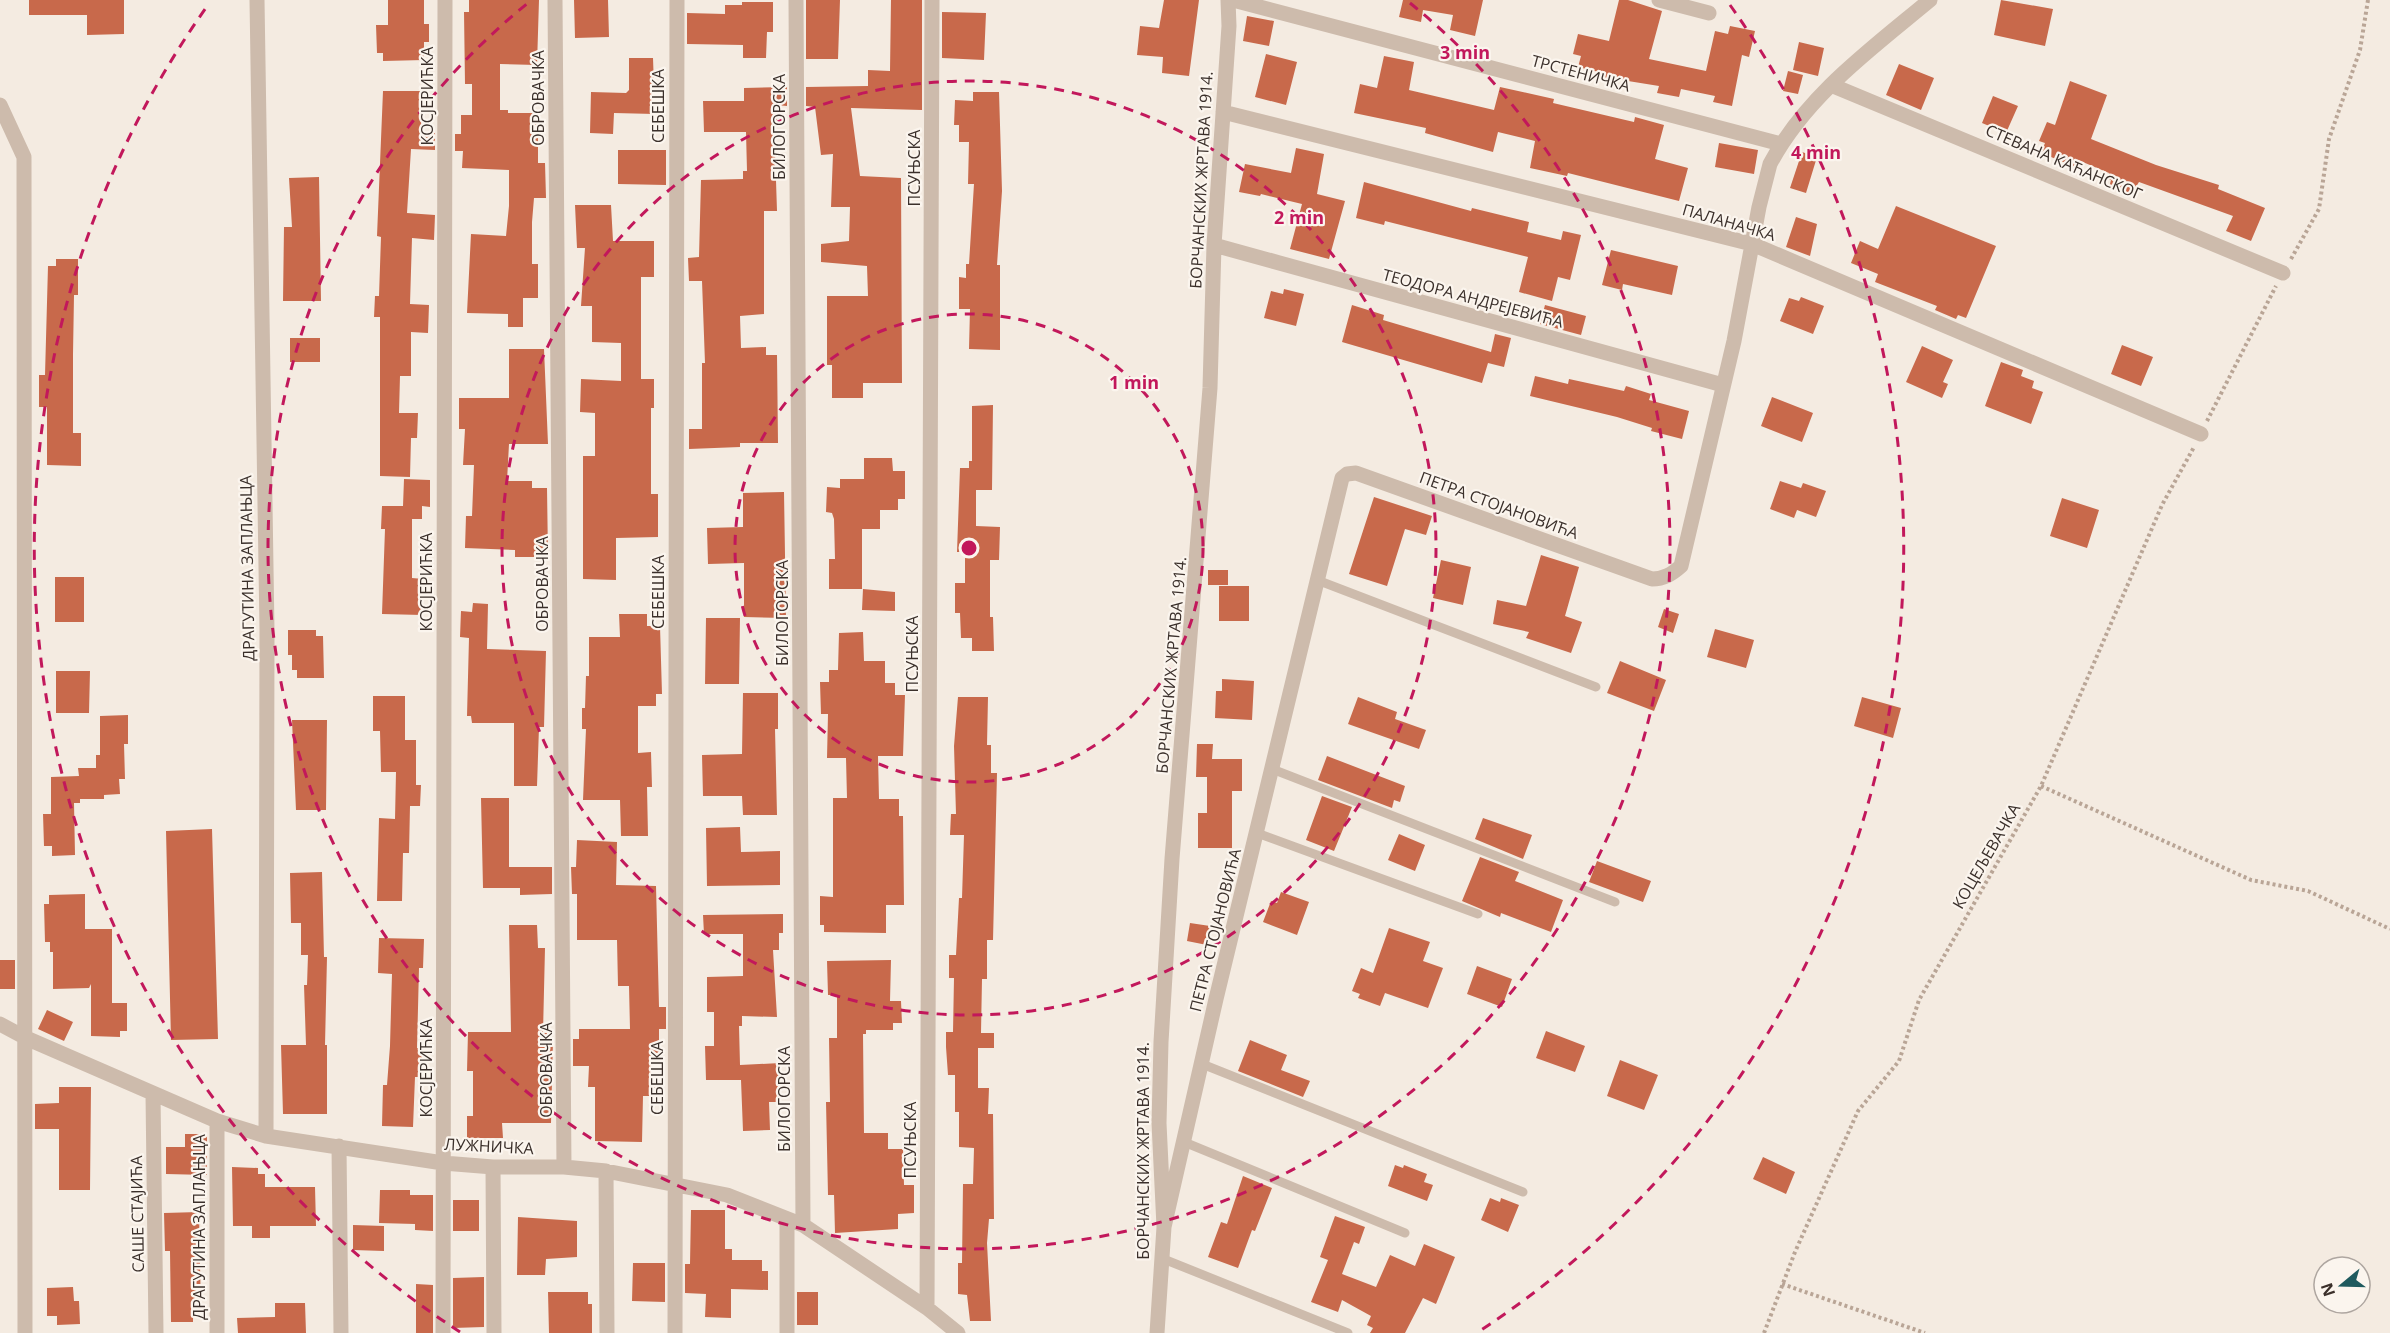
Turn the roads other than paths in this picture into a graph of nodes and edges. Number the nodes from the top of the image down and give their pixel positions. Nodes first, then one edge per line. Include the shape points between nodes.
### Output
1 (257, 0) edge
2 (445, 0) edge
3 (555, 0) edge
4 (676, 0) edge
5 (796, 0) edge
6 (932, 0) edge
7 (1228, 0) edge
8 (1233, 0) edge
9 (1659, 0) edge
10 (1930, 0) edge
11 (1709, 13) dead end
12 (1831, 85) junction
13 (0, 105) edge
14 (1223, 112) junction
15 (1781, 144) junction
16 (1752, 244) junction
17 (1214, 245) junction
18 (2283, 273) road end
19 (1723, 385) junction
20 (2201, 434) road end
21 (1317, 580) junction
22 (1596, 687) dead end
23 (1272, 769) junction
24 (1257, 833) junction
25 (1615, 902) dead end
26 (1478, 914) dead end
27 (0, 1024) edge
28 (26, 1038) junction
29 (1202, 1064) junction
30 (153, 1094) junction
31 (217, 1121) junction
32 (266, 1136) junction
33 (1184, 1142) junction
34 (339, 1146) junction
35 (444, 1163) junction
36 (493, 1167) junction
37 (564, 1167) junction
38 (606, 1171) junction
39 (675, 1183) junction
40 (1523, 1192) dead end
41 (788, 1219) junction
42 (803, 1225) junction
43 (1164, 1227) junction
44 (1405, 1233) dead end
45 (1161, 1258) junction
46 (927, 1308) junction
47 (954, 1331) edge
48 (25, 1333) edge
49 (156, 1333) edge
50 (217, 1333) edge
51 (341, 1333) edge
52 (443, 1333) edge
53 (494, 1333) edge
54 (607, 1333) edge
55 (675, 1333) edge
56 (787, 1333) edge
57 (1157, 1333) edge
58 (1348, 1333) edge

1 - 32 street, ДРАГУТИНА ЗАПЛАЊЦА via 267,630
2 - 35 street, КОСЈЕРИЋКА
3 - 37 street, ОБРОВАЧКА
4 - 39 street, СЕБЕШКА
5 - 42 street, БИЛОГОРСКА
6 - 46 street, ПСУЊСКА
7 - 14 street, БОРЧАНСКИХ ЖРТАВА 1914.
8 - 15 street, ТРСТЕНИЧКА
9 - 11 street
10 - 12 street, ПЕТРА СТОЈАНОВИЋА
12 - 15 street, ПЕТРА СТОЈАНОВИЋА via 1806,109
12 - 18 street, СТЕВАНА КАЋАНСКОГ
13 - 28 street via 24,157
14 - 16 street, ПАЛАНАЧКА
14 - 17 street, БОРЧАНСКИХ ЖРТАВА 1914.
15 - 16 street, ПЕТРА СТОЈАНОВИЋА via 1770,164
16 - 19 street, ПЕТРА СТОЈАНОВИЋА
16 - 20 street, ПАЛАНАЧКА
17 - 19 street, ТЕОДОРА АНДРЕЈЕВИЋА
17 - 43 street, БОРЧАНСКИХ ЖРТАВА 1914. via 1209,398 1161,1042
19 - 21 street, ПЕТРА СТОЈАНОВИЋА via 1681,566 1667,576 1652,579 1356,473 1347,474 1340,486
21 - 22 lane
21 - 23 street, ПЕТРА СТОЈАНОВИЋА
23 - 24 street, ПЕТРА СТОЈАНОВИЋА
23 - 25 lane
24 - 26 lane
24 - 29 street, ПЕТРА СТОЈАНОВИЋА
27 - 28 street, ЛУЖНИЧКА
28 - 30 street, ЛУЖНИЧКА
28 - 48 street
29 - 33 street, ПЕТРА СТОЈАНОВИЋА
29 - 40 lane
30 - 31 street, ЛУЖНИЧКА
30 - 49 street, САШЕ СТАЈИЋА
31 - 32 street, ЛУЖНИЧКА
31 - 50 street, ДРАГУТИНА ЗАПЛАЊЦА
32 - 34 street, ЛУЖНИЧКА
33 - 43 street, ПЕТРА СТОЈАНОВИЋА
33 - 44 lane
34 - 35 street, ЛУЖНИЧКА
34 - 51 street
35 - 36 street, ЛУЖНИЧКА
35 - 52 street, КОСЈЕРИЋКА
36 - 37 street, ЛУЖНИЧКА
36 - 53 street
37 - 38 street, ЛУЖНИЧКА
38 - 39 street, ЛУЖНИЧКА
38 - 54 street
39 - 41 street, ЛУЖНИЧКА via 727,1195
39 - 55 street, СЕБЕШКА
41 - 42 street, ЛУЖНИЧКА
41 - 56 street
42 - 46 street, ЛУЖНИЧКА
43 - 45 street, БОРЧАНСКИХ ЖРТАВА 1914.
45 - 57 street, БОРЧАНСКИХ ЖРТАВА 1914.
45 - 58 lane
46 - 47 street, ЛУЖНИЧКА

